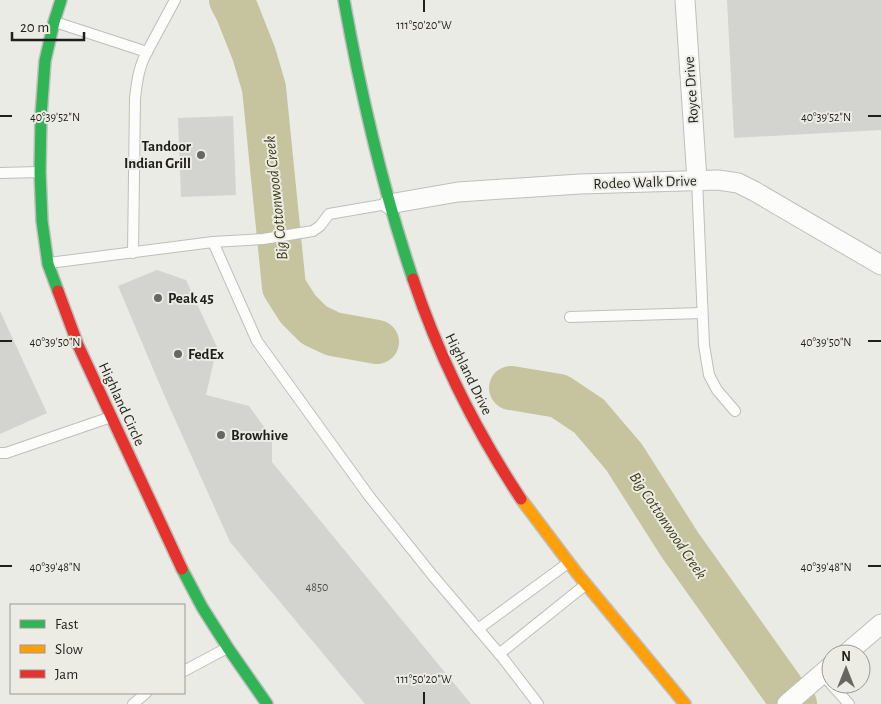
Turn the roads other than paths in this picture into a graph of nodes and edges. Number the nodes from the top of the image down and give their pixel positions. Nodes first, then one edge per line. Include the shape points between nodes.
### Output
1 (61, 0) edge
2 (175, 0) edge
3 (344, 0) edge
4 (686, 0) edge
5 (54, 22) junction
6 (147, 52) junction
7 (40, 172) junction
8 (0, 173) edge
9 (697, 180) junction
10 (389, 204) junction
11 (213, 242) junction
12 (132, 253) junction
13 (48, 264) junction
14 (881, 265) edge
15 (702, 313) junction
16 (570, 317) dead end
17 (735, 411) dead end
18 (112, 417) junction
19 (0, 454) edge
20 (568, 563) junction
21 (586, 584) junction
22 (881, 624) edge
23 (478, 629) junction
24 (858, 644) edge
25 (228, 648) junction
26 (499, 654) junction
27 (185, 670) edge
28 (821, 674) edge
29 (145, 694) edge
30 (133, 704) edge
31 (267, 704) edge
32 (538, 704) edge
33 (685, 704) edge
34 (788, 704) edge

1 - 5 main road, Highland Circle
2 - 6 lane
3 - 10 main road, Highland Drive via 366,114
4 - 9 street, Royce Drive
5 - 6 lane
5 - 7 main road, Highland Circle via 45,61
6 - 12 lane via 138,74 135,98
7 - 8 lane
7 - 13 main road, Highland Circle
9 - 10 street, Rodeo Walk Drive via 458,192
9 - 14 street, Rodeo Walk Drive via 738,183
9 - 15 lane
10 - 11 lane via 329,214 313,231
10 - 20 main road, Highland Drive via 419,300 461,397 514,488
11 - 12 lane
11 - 23 lane via 258,341 370,496
12 - 13 lane
13 - 18 main road, Highland Circle via 78,344
15 - 16 lane
15 - 17 lane via 710,375 717,390
18 - 19 lane
18 - 25 main road, Highland Circle via 181,567
20 - 21 main road, Highland Drive
20 - 23 lane
21 - 26 lane
21 - 33 main road, Highland Drive
22 - 24 street
23 - 26 lane
25 - 27 lane
25 - 31 main road, Highland Circle
26 - 32 lane
28 - 34 street
29 - 30 lane

